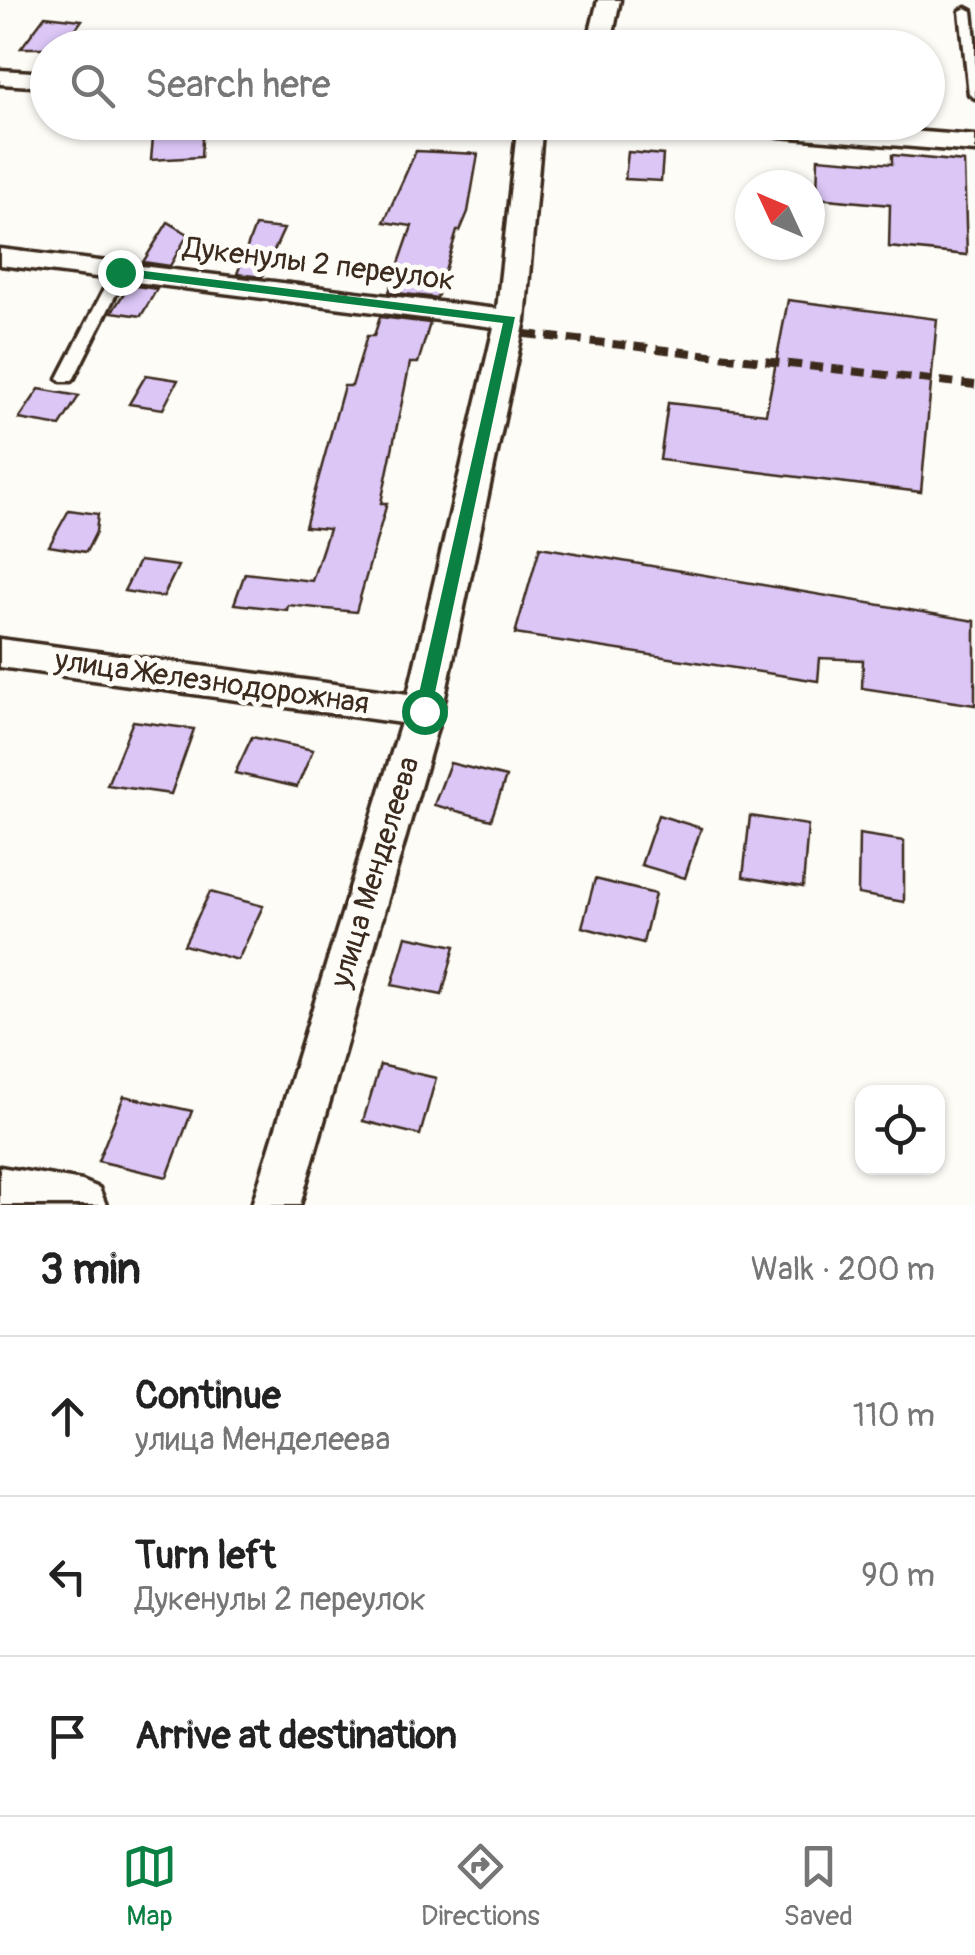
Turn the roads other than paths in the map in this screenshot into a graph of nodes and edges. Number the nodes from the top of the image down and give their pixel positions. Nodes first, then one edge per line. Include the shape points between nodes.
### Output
1 (609, 0) edge
2 (966, 11) dead end
3 (602, 30) edge
4 (0, 76) edge
5 (30, 78) edge
6 (975, 94) edge
7 (529, 140) edge
8 (924, 140) edge
9 (975, 144) edge
10 (0, 257) edge
11 (120, 272) junction
12 (510, 320) junction
13 (66, 378) dead end
14 (0, 653) edge
15 (424, 711) junction
16 (0, 1191) edge
17 (82, 1205) edge
18 (276, 1205) edge

1 - 3 street
2 - 6 lane
4 - 5 street
7 - 12 street, улица Менделеева
8 - 9 street
10 - 11 street, Дукенулы 2 переулок
11 - 12 street, Дукенулы 2 переулок
11 - 13 lane
12 - 15 street, улица Менделеева
14 - 15 street, улица Железнодорожная
15 - 18 street, улица Менделеева
16 - 17 street

